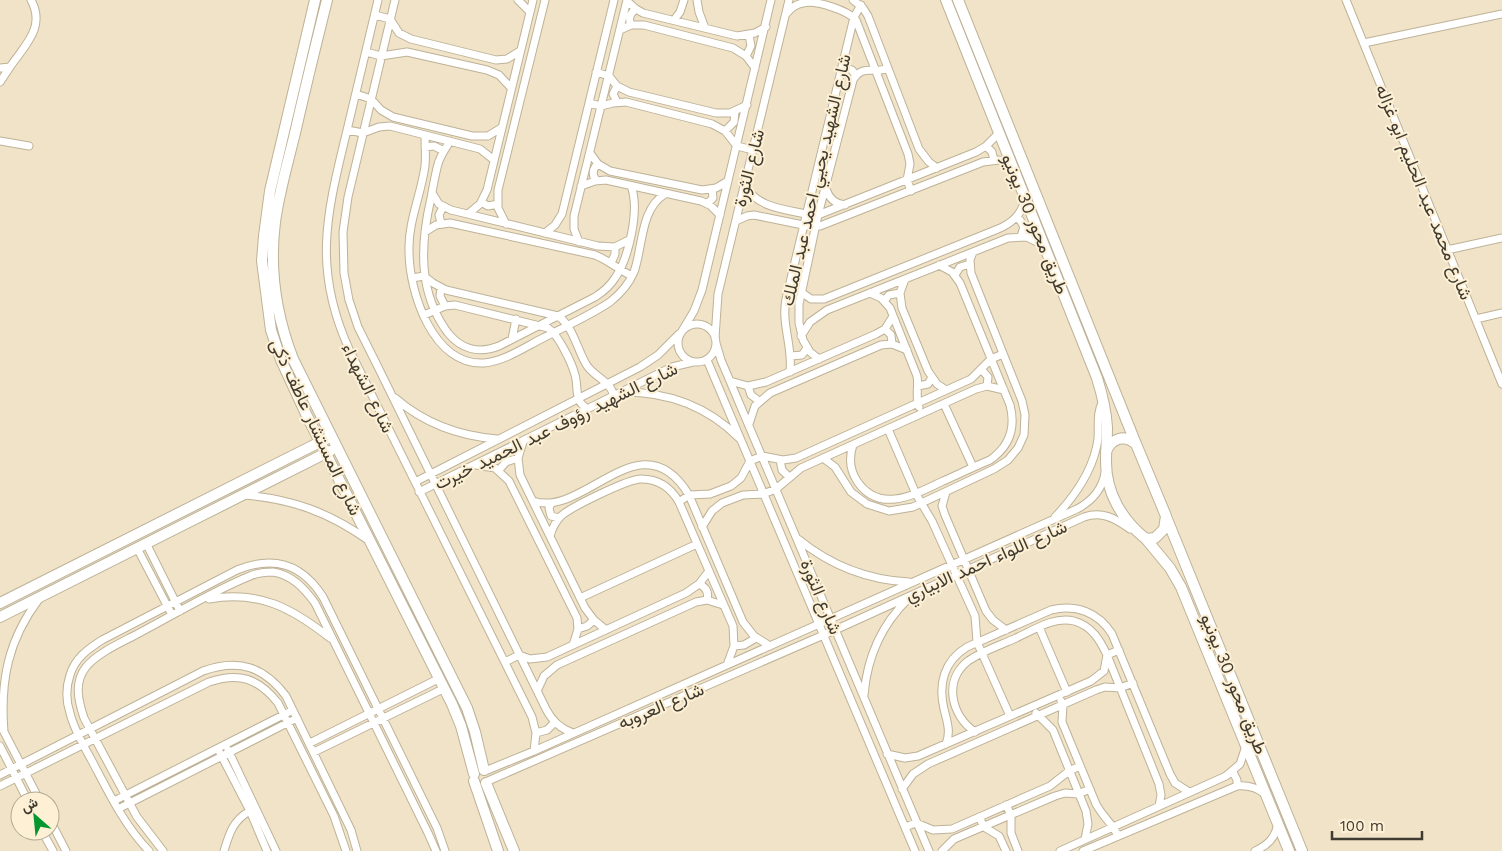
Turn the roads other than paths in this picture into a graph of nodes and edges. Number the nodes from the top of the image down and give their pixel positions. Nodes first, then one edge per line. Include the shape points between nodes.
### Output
1 (30, 0) edge
2 (315, 0) edge
3 (327, 0) edge
4 (378, 0) edge
5 (395, 0) edge
6 (518, 0) edge
7 (533, 0) edge
8 (545, 0) edge
9 (614, 0) edge
10 (627, 0) edge
11 (684, 0) edge
12 (697, 0) edge
13 (771, 0) edge
14 (789, 0) edge
15 (853, 0) edge
16 (946, 0) edge
17 (958, 0) edge
18 (1346, 0) edge
19 (805, 1) edge
20 (861, 5) junction
21 (636, 9) junction
22 (530, 12) junction
23 (786, 14) junction
24 (1502, 14) edge
25 (375, 15) junction
26 (854, 17) junction
27 (390, 19) junction
28 (674, 20) junction
29 (631, 25) junction
30 (766, 27) junction
31 (705, 28) junction
32 (620, 30) junction
33 (307, 33) junction
34 (749, 35) junction
35 (318, 36) junction
36 (1364, 44) junction
37 (520, 50) junction
38 (366, 52) junction
39 (381, 56) junction
40 (746, 56) junction
41 (10, 66) junction
42 (842, 67) junction
43 (0, 68) edge
44 (755, 68) junction
45 (888, 68) junction
46 (876, 71) junction
47 (596, 72) junction
48 (609, 76) junction
49 (856, 76) junction
50 (0, 82) edge
51 (617, 86) junction
52 (511, 88) junction
53 (356, 94) junction
54 (371, 99) junction
55 (589, 102) junction
56 (617, 102) junction
57 (747, 105) junction
58 (601, 106) junction
59 (734, 112) junction
60 (502, 128) junction
61 (347, 130) junction
62 (725, 131) junction
63 (363, 133) junction
64 (999, 133) junction
65 (425, 135) junction
66 (483, 137) junction
67 (0, 141) edge
68 (450, 141) junction
69 (29, 146) dead end
70 (737, 146) junction
71 (986, 146) junction
72 (425, 147) junction
73 (480, 150) junction
74 (753, 150) junction
75 (444, 151) junction
76 (590, 153) junction
77 (494, 160) junction
78 (918, 160) junction
79 (994, 160) junction
80 (598, 164) junction
81 (1013, 167) junction
82 (937, 168) junction
83 (596, 180) junction
84 (907, 180) junction
85 (728, 181) junction
86 (744, 185) junction
87 (581, 186) junction
88 (631, 186) junction
89 (826, 188) junction
90 (712, 189) junction
91 (911, 191) junction
92 (432, 193) junction
93 (665, 194) junction
94 (1026, 200) junction
95 (481, 202) junction
96 (498, 204) junction
97 (706, 204) junction
98 (845, 205) junction
99 (443, 207) junction
100 (468, 214) junction
101 (806, 214) junction
102 (720, 215) junction
103 (818, 215) junction
104 (560, 218) junction
105 (1016, 218) junction
106 (574, 220) junction
107 (736, 220) junction
108 (441, 223) junction
109 (506, 224) junction
110 (632, 224) junction
111 (804, 225) junction
112 (645, 227) junction
113 (816, 227) junction
114 (425, 232) junction
115 (545, 233) junction
116 (1021, 236) junction
117 (1502, 238) edge
118 (629, 240) junction
119 (579, 242) junction
120 (1044, 245) junction
121 (615, 247) junction
122 (1447, 250) junction
123 (973, 252) junction
124 (611, 264) junction
125 (970, 264) junction
126 (940, 265) junction
127 (620, 270) junction
128 (955, 275) junction
129 (424, 276) junction
130 (632, 276) junction
131 (412, 278) junction
132 (905, 279) junction
133 (441, 288) junction
134 (801, 292) junction
135 (870, 292) junction
136 (900, 293) junction
137 (815, 300) junction
138 (884, 301) junction
139 (445, 306) junction
140 (435, 310) junction
141 (823, 312) junction
142 (1502, 313) edge
143 (424, 315) junction
144 (558, 316) junction
145 (893, 316) junction
146 (516, 319) junction
147 (1476, 319) junction
148 (541, 325) junction
149 (567, 326) junction
150 (884, 328) junction
151 (554, 332) junction
152 (680, 333) junction
153 (801, 336) junction
154 (512, 339) junction
155 (716, 340) junction
156 (892, 344) junction
157 (807, 348) junction
158 (907, 350) junction
159 (1003, 354) junction
160 (791, 356) junction
161 (819, 359) junction
162 (991, 359) junction
163 (707, 360) junction
164 (693, 362) junction
165 (982, 370) junction
166 (790, 372) junction
167 (932, 378) junction
168 (730, 381) junction
169 (607, 383) junction
170 (1502, 384) edge
171 (748, 386) junction
172 (918, 386) junction
173 (987, 386) junction
174 (946, 390) junction
175 (1004, 390) junction
176 (622, 392) junction
177 (1018, 393) junction
178 (392, 396) junction
179 (614, 396) junction
180 (1007, 397) junction
181 (578, 398) junction
182 (759, 401) junction
183 (1104, 401) junction
184 (917, 403) junction
185 (944, 404) junction
186 (318, 408) junction
187 (588, 409) junction
188 (306, 414) junction
189 (922, 414) junction
190 (748, 424) junction
191 (888, 429) junction
192 (331, 436) junction
193 (498, 439) junction
194 (741, 440) junction
195 (320, 442) junction
196 (523, 442) junction
197 (853, 444) junction
198 (1136, 444) junction
199 (337, 448) junction
200 (1106, 452) junction
201 (326, 453) junction
202 (293, 455) junction
203 (762, 456) junction
204 (518, 458) junction
205 (823, 458) junction
206 (780, 460) junction
207 (750, 461) junction
208 (345, 465) junction
209 (476, 465) junction
210 (299, 467) junction
211 (973, 467) junction
212 (334, 470) junction
213 (498, 470) junction
214 (1106, 470) junction
215 (430, 474) junction
216 (959, 474) junction
217 (789, 477) junction
218 (415, 482) junction
219 (435, 484) junction
220 (964, 484) junction
221 (776, 489) junction
222 (419, 492) junction
223 (946, 492) junction
224 (764, 494) junction
225 (916, 494) junction
226 (243, 495) junction
227 (689, 496) junction
228 (532, 501) junction
229 (679, 502) junction
230 (550, 504) junction
231 (921, 504) junction
232 (1166, 516) junction
233 (559, 518) junction
234 (1052, 520) junction
235 (702, 527) junction
236 (550, 536) junction
237 (1142, 536) junction
238 (796, 537) junction
239 (370, 542) junction
240 (146, 543) junction
241 (697, 544) junction
242 (137, 548) junction
243 (964, 560) junction
244 (274, 562) junction
245 (952, 565) junction
246 (968, 570) junction
247 (709, 571) junction
248 (272, 572) junction
249 (956, 575) junction
250 (912, 583) junction
251 (699, 584) junction
252 (911, 596) junction
253 (42, 597) junction
254 (580, 598) junction
255 (707, 600) junction
256 (175, 601) junction
257 (199, 601) junction
258 (0, 603) edge
259 (723, 605) junction
260 (167, 606) junction
261 (180, 611) junction
262 (1043, 614) junction
263 (172, 615) junction
264 (0, 617) edge
265 (830, 619) junction
266 (594, 620) junction
267 (1048, 623) junction
268 (818, 624) junction
269 (1039, 627) junction
270 (578, 629) junction
271 (606, 630) junction
272 (834, 630) junction
273 (1006, 630) junction
274 (823, 635) junction
275 (756, 638) junction
276 (332, 640) junction
277 (978, 642) junction
278 (573, 645) junction
279 (734, 646) junction
280 (770, 646) junction
281 (1119, 650) junction
282 (983, 653) junction
283 (519, 655) junction
284 (1107, 655) junction
285 (505, 662) junction
286 (727, 665) junction
287 (543, 666) junction
288 (440, 678) junction
289 (1133, 683) junction
290 (67, 688) junction
291 (445, 688) junction
292 (1120, 688) junction
293 (77, 689) junction
294 (672, 689) junction
295 (537, 691) junction
296 (1067, 692) junction
297 (1059, 695) junction
298 (864, 698) junction
299 (677, 699) junction
300 (1063, 705) junction
301 (1033, 706) junction
302 (378, 709) junction
303 (293, 710) junction
304 (368, 714) junction
305 (283, 715) junction
306 (1010, 716) junction
307 (1038, 716) junction
308 (297, 718) junction
309 (382, 719) junction
310 (555, 722) junction
311 (287, 723) junction
312 (373, 723) junction
313 (0, 724) edge
314 (992, 724) junction
315 (90, 729) junction
316 (4, 732) junction
317 (975, 732) junction
318 (536, 733) junction
319 (573, 733) junction
320 (997, 734) junction
321 (79, 735) junction
322 (95, 739) junction
323 (310, 743) junction
324 (84, 744) junction
325 (226, 744) junction
326 (946, 744) junction
327 (0, 746) edge
328 (1246, 746) junction
329 (218, 748) junction
330 (534, 751) junction
331 (230, 752) junction
332 (314, 752) junction
333 (887, 754) junction
334 (222, 757) junction
335 (21, 764) junction
336 (498, 766) junction
337 (1080, 766) junction
338 (12, 769) junction
339 (485, 770) junction
340 (1069, 771) junction
341 (1232, 772) junction
342 (26, 774) junction
343 (0, 775) edge
344 (502, 775) junction
345 (17, 778) junction
346 (474, 778) junction
347 (487, 782) junction
348 (0, 786) edge
349 (1237, 786) junction
350 (902, 789) junction
351 (1090, 789) junction
352 (23, 791) edge
353 (35, 791) edge
354 (1189, 792) junction
355 (1078, 794) junction
356 (125, 795) junction
357 (1266, 796) junction
358 (114, 801) junction
359 (130, 803) junction
360 (1006, 805) junction
361 (1159, 806) junction
362 (118, 809) junction
363 (250, 811) junction
364 (1011, 815) junction
365 (979, 817) junction
366 (916, 823) junction
367 (1278, 824) junction
368 (1114, 826) junction
369 (984, 827) junction
370 (906, 828) junction
371 (1118, 836) junction
372 (60, 839) edge
373 (1085, 839) junction
374 (66, 851) edge
375 (150, 851) edge
376 (163, 851) edge
377 (224, 851) edge
378 (267, 851) edge
379 (276, 851) edge
380 (346, 851) edge
381 (357, 851) edge
382 (436, 851) edge
383 (445, 851) edge
384 (498, 851) edge
385 (514, 851) edge
386 (915, 851) edge
387 (929, 851) edge
388 (942, 851) edge
389 (1006, 851) edge
390 (1018, 851) edge
391 (1060, 851) edge
392 (1083, 851) edge
393 (1255, 851) edge
394 (1289, 851) edge
395 (1302, 851) edge

1 - 41 street via 37,16 36,25
2 - 33 street, شارع المستشار عاطف ذكى
3 - 35 street, شارع المستشار عاطف ذكى
4 - 25 street, شارع الشهداء
5 - 27 street, شارع الشهداء
6 - 22 street
7 - 22 street
8 - 96 street via 498,190
9 - 47 street
10 - 21 street
10 - 32 street
11 - 28 street
12 - 31 street
13 - 30 street, شارع الثورة
14 - 23 street, شارع الثورة
15 - 20 street
16 - 64 street, طريق محور 30 يونيو
17 - 198 street, طريق محور 30 يونيو
18 - 36 street, شارع محمد عبد الحليم ابو غزاله
19 - 23 street
19 - 26 street via 845,11
20 - 26 street, شارع الشهيد يحيي احمد عبد الملك
20 - 45 street
21 - 28 street
21 - 29 street via 630,18
22 - 37 street
23 - 74 street, شارع الثورة
24 - 36 street
25 - 27 street
25 - 38 street, شارع الشهداء
26 - 42 street, شارع الشهيد يحيي احمد عبد الملك
26 - 46 street
27 - 37 street via 399,33 410,39 490,59 507,59
27 - 39 street, شارع الشهداء
28 - 31 street
29 - 32 street
29 - 40 street via 644,25 733,48
30 - 34 street
30 - 44 street, شارع الثورة
31 - 34 street via 737,36
32 - 48 street
33 - 35 street
33 - 188 street, شارع المستشار عاطف ذكى via 270,191 262,261 271,330
34 - 40 street via 751,46
35 - 186 street, شارع المستشار عاطف ذكى via 280,194 273,250 275,292 284,333
36 - 122 street, شارع محمد عبد الحليم ابو غزاله
37 - 52 street
38 - 39 street
38 - 53 street, شارع الشهداء
39 - 52 street via 407,52 487,70 499,75
39 - 54 street, شارع الشهداء
40 - 44 street
41 - 43 street
41 - 50 street
42 - 49 street via 849,68
42 - 101 street, شارع الشهيد يحيي احمد عبد الملك
44 - 57 street, شارع الثورة
45 - 46 street, شارع الشهيد يحيي احمد عبد الملك
45 - 78 street via 917,144
46 - 49 street, شارع الشهيد يحيي احمد عبد الملك via 865,70
46 - 78 street via 907,149
47 - 48 street
47 - 55 street
48 - 51 street
48 - 58 street
49 - 89 street, شارع الشهيد يحيي احمد عبد الملك
51 - 56 street via 613,94
51 - 59 street via 629,92 716,113
52 - 60 street
53 - 54 street
53 - 61 street, شارع الشهداء
54 - 63 street, شارع الشهداء
54 - 66 street via 393,117
55 - 58 street
55 - 104 street
56 - 58 street
56 - 62 street via 712,124
57 - 59 street
57 - 70 street, شارع الثورة
58 - 76 street
59 - 62 street via 734,122
60 - 66 street
60 - 77 street
61 - 63 street
61 - 218 street, شارع الشهداء via 326,226 330,294 346,344
62 - 70 street
63 - 65 street via 384,126
63 - 178 street, شارع الشهداء via 344,214 344,273 358,327
64 - 71 street
64 - 81 street, طريق محور 30 يونيو
65 - 68 street
65 - 72 street
66 - 73 street via 484,144
67 - 69 street
68 - 73 street
68 - 75 street
70 - 74 street
70 - 85 street, شارع الثورة
71 - 79 street
71 - 82 street
72 - 75 street via 437,146
72 - 131 street via 425,167 410,229
73 - 77 street
74 - 86 street, شارع الثورة
75 - 92 street
76 - 80 street
76 - 87 street
77 - 95 street
78 - 82 street
78 - 84 street
79 - 81 street
79 - 91 street
80 - 83 street via 593,170
80 - 90 street via 610,171 698,190
81 - 94 street, طريق محور 30 يونيو
82 - 84 street
83 - 87 street
83 - 88 street
84 - 91 street
84 - 98 street
85 - 90 street
85 - 102 street, شارع الثورة
86 - 101 street via 762,203
86 - 107 street, شارع الثورة
87 - 106 street
88 - 93 street
88 - 110 street via 635,205
89 - 98 street via 828,196
89 - 103 street, شارع الشهيد يحيي احمد عبد الملك
90 - 97 street via 713,198
91 - 113 street
92 - 99 street
92 - 114 street
93 - 97 street
93 - 112 street via 653,205
94 - 105 street
94 - 120 street, طريق محور 30 يونيو
95 - 96 street via 488,206
95 - 100 street
96 - 109 street
97 - 102 street
98 - 103 street
99 - 100 street
99 - 108 street via 439,215
100 - 109 street
101 - 103 street
101 - 111 street, شارع الشهيد يحيي احمد عبد الملك
102 - 152 street, شارع الثورة via 700,297
103 - 113 street, شارع الشهيد يحيي احمد عبد الملك
104 - 106 street
104 - 115 street
105 - 116 street via 1023,225
105 - 137 street via 998,230
106 - 119 street
107 - 111 street via 754,215
107 - 155 street, شارع الثورة via 718,294
108 - 114 street
108 - 124 street via 595,255
109 - 115 street
110 - 112 street
110 - 118 street
111 - 113 street
111 - 160 street, شارع الشهيد يحيي احمد عبد الملك via 785,308 784,323
112 - 130 street
113 - 134 street, شارع الشهيد يحيي احمد عبد الملك
114 - 129 street
115 - 119 street
116 - 120 street
116 - 123 street
117 - 122 street
118 - 121 street
118 - 127 street
119 - 121 street
120 - 183 street, طريق محور 30 يونيو
121 - 124 street
122 - 147 street, شارع محمد عبد الحليم ابو غزاله
123 - 125 street
123 - 126 street
124 - 127 street
125 - 128 street via 960,267
125 - 159 street
126 - 128 street
126 - 132 street
127 - 130 street
127 - 144 street via 602,292
128 - 162 street
129 - 131 street
129 - 133 street
129 - 140 street
130 - 149 street via 610,302
131 - 143 street
132 - 135 street
132 - 136 street
133 - 139 street via 440,296
133 - 144 street
134 - 137 street
134 - 153 street, شارع الشهيد يحيي احمد عبد الملك via 798,317
135 - 138 street
135 - 141 street
136 - 138 street via 889,294
136 - 167 street via 902,308
137 - 141 street
138 - 145 street
139 - 140 street
139 - 146 street via 455,305
140 - 143 street
140 - 154 street via 455,340 468,348 491,349
141 - 153 street via 810,322
142 - 147 street
143 - 151 street via 435,336 448,350 474,362 504,357
144 - 148 street
144 - 149 street
145 - 150 street
145 - 158 street
146 - 148 street
146 - 154 street
147 - 170 street, شارع محمد عبد الحليم ابو غزاله
148 - 151 street
148 - 154 street
149 - 151 street
149 - 169 street via 589,368
150 - 156 street via 891,335
150 - 161 street
151 - 181 street via 575,375
152 - 155 street via 693,324 702,325
152 - 164 street via 679,352
152 - 169 street, شارع الشهيد رؤوف عبد الحميد خيرت via 652,359
153 - 157 street, شارع الشهيد يحيي احمد عبد الملك
155 - 163 street via 714,352
155 - 168 street, شارع الثورة
156 - 158 street
156 - 182 street via 881,345
157 - 160 street via 802,355
157 - 161 street, شارع الشهيد يحيي احمد عبد الملك
158 - 172 street
159 - 162 street
159 - 177 street
160 - 166 street, شارع الشهيد يحيي احمد عبد الملك
161 - 166 street
162 - 165 street
162 - 175 street
163 - 164 street
163 - 194 street, شارع الثورة
164 - 176 street, شارع الشهيد رؤوف عبد الحميد خيرت via 672,367
165 - 173 street via 988,377
165 - 174 street via 971,379
166 - 171 street via 760,385
167 - 172 street via 928,384
167 - 174 street
168 - 171 street
168 - 190 street, شارع الثورة
169 - 179 street
169 - 181 street, شارع الشهيد رؤوف عبد الحميد خيرت
171 - 182 street via 751,395
172 - 184 street
173 - 175 street
173 - 185 street
174 - 184 street
175 - 180 street
176 - 179 street, شارع الشهيد رؤوف عبد الحميد خيرت
176 - 194 street via 655,394 687,403 716,418
177 - 180 street
177 - 220 street via 1026,422 1024,435 1014,455
178 - 193 street via 441,426 463,434
178 - 215 street, شارع الشهداء
179 - 187 street, شارع الشهيد رؤوف عبد الحميد خيرت
180 - 211 street via 1012,418 1007,443 995,456
181 - 187 street
181 - 193 street, شارع الشهيد رؤوف عبد الحميد خيرت
182 - 190 street
183 - 200 street, طريق محور 30 يونيو
183 - 234 street via 1098,414 1098,440 1090,467 1075,493
184 - 189 street
184 - 206 street via 796,458
185 - 189 street
185 - 211 street
186 - 188 street
186 - 192 street, شارع المستشار عاطف ذكى
187 - 196 street, شارع الشهيد رؤوف عبد الحميد خيرت
188 - 195 street, شارع المستشار عاطف ذكى
189 - 191 street
190 - 203 street, شارع الثورة
191 - 197 street
191 - 225 street
192 - 195 street
192 - 199 street, شارع المستشار عاطف ذكى
193 - 215 street, شارع الشهيد رؤوف عبد الحميد خيرت
194 - 207 street, شارع الثورة
195 - 201 street, شارع المستشار عاطف ذكى
195 - 202 street
196 - 204 street
196 - 209 street, شارع الشهيد رؤوف عبد الحميد خيرت
197 - 205 street
197 - 225 street via 852,470 867,492 888,499
198 - 200 street via 1128,439 1119,439
198 - 232 street, طريق محور 30 يونيو
199 - 201 street
199 - 208 street, شارع المستشار عاطف ذكى
200 - 214 street, طريق محور 30 يونيو
201 - 210 street
201 - 212 street, شارع المستشار عاطف ذكى
202 - 210 street
202 - 258 street
203 - 206 street
203 - 207 street
203 - 221 street, شارع الثورة
204 - 213 street via 506,462
204 - 228 street via 520,475
205 - 217 street
205 - 231 street via 835,467 851,492 867,504 897,511
206 - 217 street via 782,470
207 - 224 street, شارع الثورة
207 - 227 street via 741,478 731,486 710,494
208 - 212 street
208 - 339 street, شارع المستشار عاطف ذكى via 466,708
209 - 213 street
209 - 219 street, شارع الشهيد رؤوف عبد الحميد خيرت
210 - 226 street
211 - 216 street
212 - 239 street, شارع المستشار عاطف ذكى
213 - 270 street via 509,481 575,613
214 - 234 street, شارع اللواء احمد الابياري via 1100,488 1088,502
214 - 237 street, طريق محور 30 يونيو via 1117,507
215 - 218 street, شارع الشهيد رؤوف عبد الحميد خيرت
215 - 219 street, شارع الشهداء
216 - 220 street
216 - 225 street
217 - 221 street
218 - 222 street, شارع الشهداء
219 - 222 street, شارع الشهيد رؤوف عبد الحميد خيرت
219 - 283 street, شارع الشهداء
220 - 223 street
221 - 224 street
221 - 238 street, شارع الثورة
222 - 285 street, شارع الشهداء
223 - 231 street
223 - 243 street via 943,511
224 - 235 street via 743,495 722,503 712,510
224 - 268 street, شارع الثورة
225 - 231 street
226 - 239 street via 311,508
226 - 240 street
227 - 229 street
227 - 230 street via 682,484 670,474 654,467 636,466 564,501
227 - 235 street
228 - 230 street
228 - 236 street
229 - 233 street via 661,484 635,480
229 - 241 street
230 - 233 street via 551,516
231 - 245 street
232 - 237 street via 1162,533 1155,538
232 - 395 street, طريق محور 30 يونيو
233 - 236 street
234 - 243 street, شارع اللواء احمد الابياري
235 - 275 street via 743,622
236 - 254 street
237 - 246 street, شارع اللواء احمد الابياري via 1112,517 1089,516
237 - 328 street, طريق محور 30 يونيو via 1170,568 1181,587
238 - 250 street via 848,570 879,579
238 - 265 street, شارع الثورة
239 - 288 street, شارع المستشار عاطف ذكى
240 - 242 street
240 - 256 street
241 - 247 street
241 - 254 street
242 - 253 street
242 - 260 street
243 - 245 street, شارع اللواء احمد الابياري
243 - 246 street
244 - 248 street
244 - 256 street via 249,566
244 - 302 street via 290,566 316,587
245 - 249 street
245 - 250 street, شارع اللواء احمد الابياري
246 - 249 street, شارع اللواء احمد الابياري
246 - 273 street via 986,611
247 - 251 street
247 - 259 street
248 - 257 street via 252,575
248 - 276 street via 285,575 306,591
249 - 252 street, شارع اللواء احمد الابياري
249 - 277 street via 975,616
250 - 265 street, شارع اللواء احمد الابياري
251 - 255 street via 708,592
251 - 271 street
252 - 272 street, شارع اللواء احمد الابياري
252 - 298 street via 892,617 878,641 868,669
253 - 264 street
253 - 316 street via 21,627 7,660 2,696
254 - 266 street
255 - 259 street
255 - 287 street via 691,604 557,665
256 - 260 street
256 - 261 street
257 - 261 street
257 - 276 street via 240,596 261,599 299,614
259 - 279 street via 733,626
260 - 263 street
260 - 290 street via 85,650 70,674
261 - 263 street
262 - 267 street
262 - 273 street
262 - 281 street via 1069,607 1086,610 1108,626
263 - 293 street via 95,658 80,677
265 - 268 street, شارع العروبه
265 - 272 street, شارع الثورة
266 - 270 street
266 - 271 street
267 - 269 street
267 - 284 street via 1068,620 1082,624 1098,638
268 - 274 street, شارع الثورة
268 - 280 street, شارع العروبه
269 - 282 street
269 - 296 street
270 - 278 street
271 - 278 street
272 - 274 street, شارع العروبه
272 - 298 street, شارع الثورة
273 - 277 street
274 - 299 street, شارع العروبه
274 - 370 street, شارع الثورة
275 - 279 street via 744,646
275 - 280 street
276 - 304 street
277 - 282 street
277 - 326 street via 956,655 943,678 941,693 949,732
278 - 287 street
279 - 286 street
280 - 286 street, شارع العروبه
281 - 284 street
281 - 289 street
282 - 306 street
282 - 317 street via 962,667 953,687 953,702 958,715
283 - 285 street
283 - 287 street
283 - 295 street, شارع الشهداء
284 - 292 street
284 - 296 street via 1106,666 1100,675
285 - 318 street, شارع الشهداء via 532,717
286 - 294 street, شارع العروبه
287 - 295 street
288 - 291 street, شارع المستشار عاطف ذكى
288 - 302 street
289 - 292 street
289 - 354 street via 1172,779
290 - 293 street
290 - 321 street via 69,712
291 - 309 street
291 - 346 street, شارع المستشار عاطف ذكى via 461,726
292 - 300 street via 1105,687
292 - 361 street via 1159,784
293 - 315 street
294 - 299 street
294 - 319 street, شارع العروبه
295 - 310 street, شارع الشهداء
296 - 297 street
297 - 300 street
297 - 301 street
298 - 333 street, شارع الثورة
299 - 344 street, شارع العروبه
300 - 307 street
300 - 337 street via 1062,722
301 - 306 street
301 - 307 street
302 - 304 street
302 - 309 street
303 - 305 street
303 - 308 street
303 - 315 street via 277,684 265,674 243,666 218,666
304 - 312 street
304 - 323 street
305 - 311 street
305 - 322 street via 270,693 260,685 236,677 222,678
305 - 325 street
306 - 314 street
307 - 320 street
307 - 340 street via 1053,730
308 - 311 street
308 - 323 street
309 - 312 street
309 - 383 street via 437,828
310 - 318 street via 547,730
310 - 319 street, شارع الشهداء
311 - 331 street
311 - 380 street via 334,816
312 - 332 street
312 - 382 street
313 - 316 street
314 - 317 street
314 - 320 street
315 - 321 street
315 - 322 street
316 - 335 street
317 - 326 street
318 - 330 street, شارع الشهداء
319 - 330 street, شارع العروبه
320 - 350 street via 923,767
321 - 324 street
321 - 335 street
322 - 324 street
322 - 356 street
323 - 332 street
324 - 342 street
324 - 358 street
325 - 329 street
325 - 331 street
326 - 333 street via 912,758
327 - 338 street
328 - 341 street via 1243,758
328 - 357 street, طريق محور 30 يونيو
329 - 334 street
329 - 356 street
330 - 336 street, شارع العروبه
331 - 334 street
331 - 379 street
332 - 381 street via 351,830
333 - 350 street, شارع الثورة
334 - 359 street
334 - 363 street
335 - 338 street
335 - 342 street
336 - 339 street, شارع العروبه
336 - 344 street
337 - 340 street
337 - 351 street
338 - 343 street
338 - 345 street
339 - 346 street via 478,770
339 - 347 street via 489,776
340 - 355 street
340 - 360 street via 1050,786
341 - 349 street
341 - 354 street
342 - 345 street
342 - 353 street
344 - 347 street, شارع العروبه
345 - 348 street
345 - 352 street
346 - 347 street via 480,785
346 - 384 street, شارع المستشار عاطف ذكى
347 - 385 street
349 - 357 street via 1256,788
349 - 371 street
350 - 366 street, شارع الثورة
351 - 355 street
351 - 368 street via 1099,809
354 - 361 street
355 - 364 street via 1060,794
355 - 373 street via 1087,819
356 - 358 street
356 - 359 street
357 - 367 street, طريق محور 30 يونيو
358 - 362 street
359 - 362 street
359 - 376 street
360 - 364 street
360 - 365 street
361 - 368 street
362 - 375 street
363 - 377 street via 234,824
363 - 378 street
364 - 369 street
364 - 390 street
365 - 366 street via 946,830 933,830
365 - 369 street
366 - 370 street
366 - 387 street, شارع الثورة
367 - 393 street via 1272,840
367 - 394 street, طريق محور 30 يونيو
368 - 371 street
368 - 373 street
369 - 388 street via 954,839
369 - 389 street via 998,836
370 - 386 street, شارع الثورة
371 - 392 street
372 - 374 street
373 - 391 street

